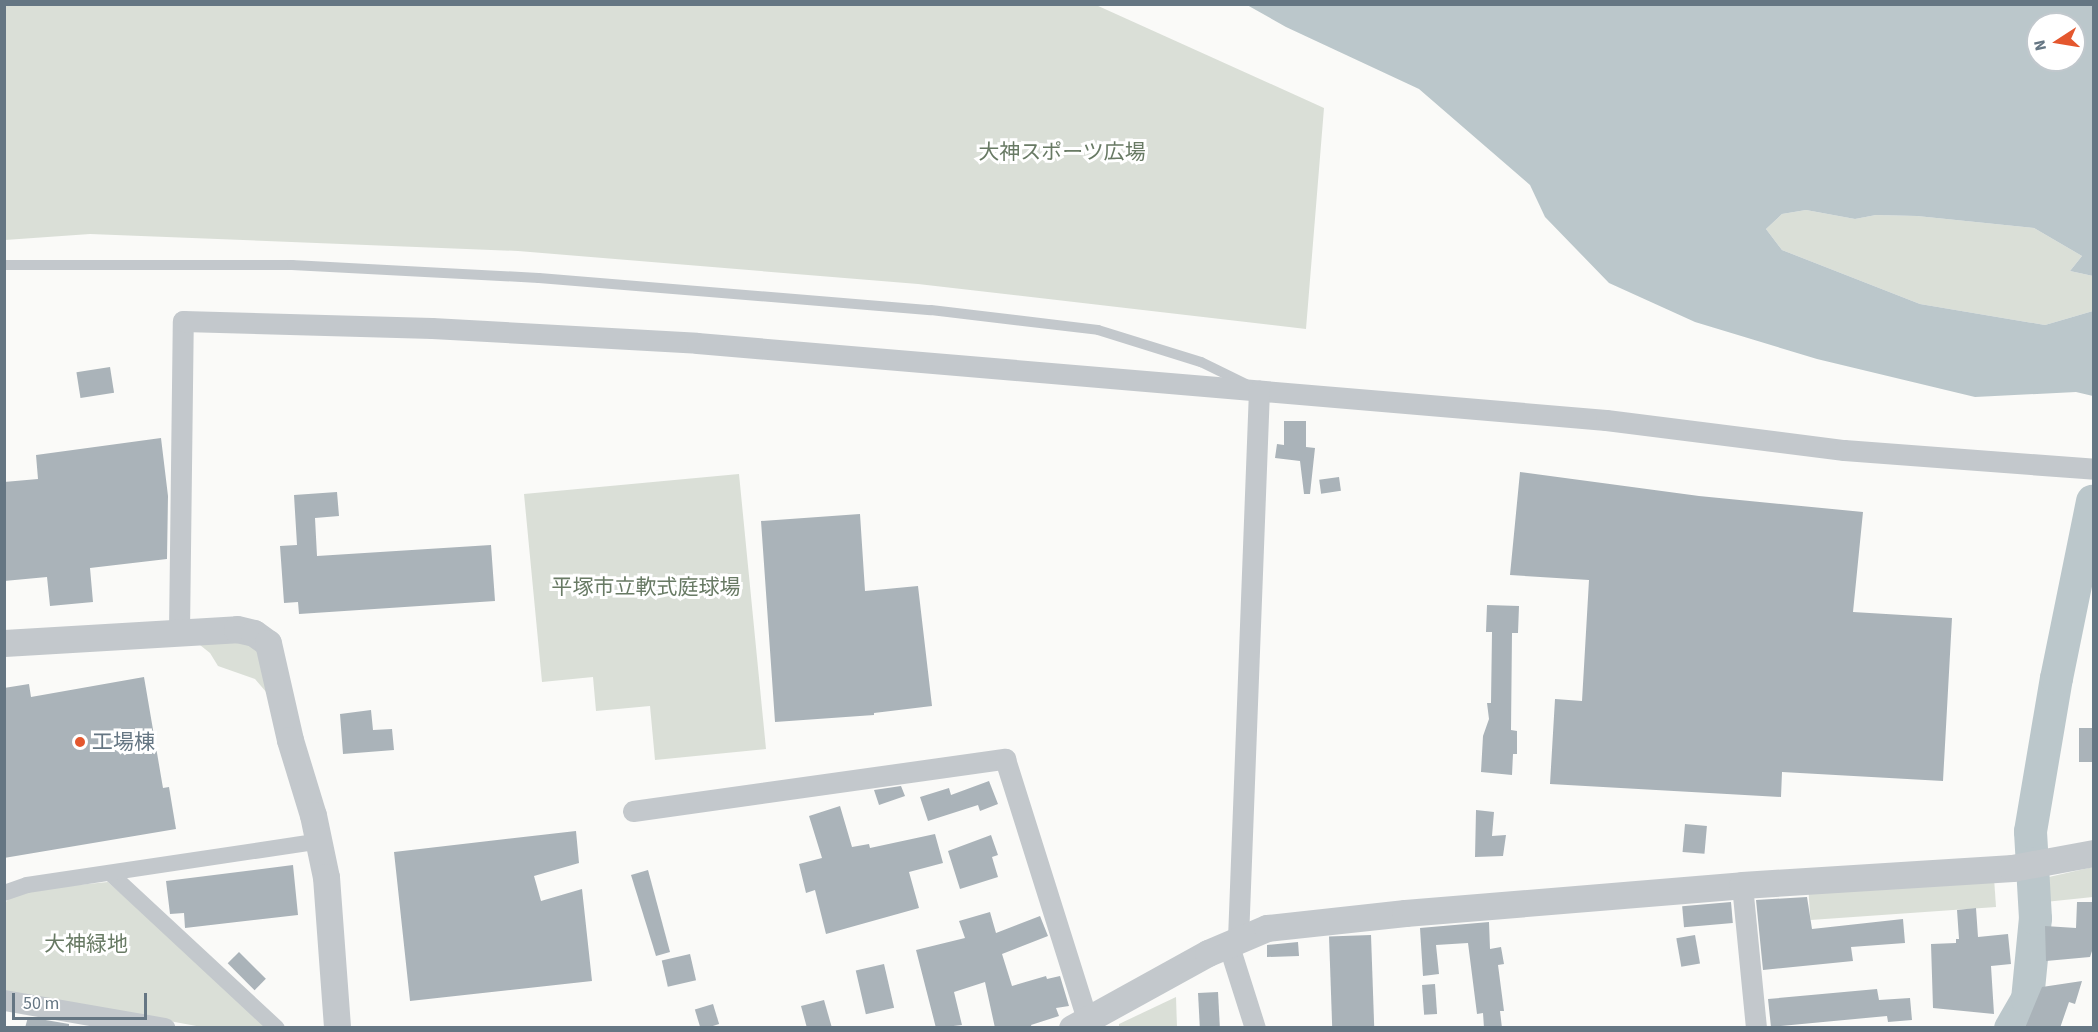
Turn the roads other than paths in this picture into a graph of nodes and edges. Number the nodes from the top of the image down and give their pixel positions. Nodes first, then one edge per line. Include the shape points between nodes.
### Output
1 (4, 265) edge
2 (1258, 390) junction
3 (2094, 470) edge
4 (179, 632) junction
5 (4, 643) edge
6 (633, 811) dead end
7 (308, 843) dead end
8 (2094, 853) edge
9 (111, 874) junction
10 (1742, 885) junction
11 (4, 893) edge
12 (1233, 941) junction
13 (4, 1000) edge
14 (109, 1023) edge
15 (1083, 1025) edge
16 (165, 1028) edge
17 (277, 1028) edge
18 (337, 1028) edge
19 (1255, 1028) edge
20 (1756, 1028) edge

1 - 2 lane via 292,265 538,278 931,310 1098,330 1201,362
2 - 3 street via 1665,426 1856,451
2 - 4 street via 567,334 183,321
2 - 12 street
4 - 5 street
4 - 18 street via 237,629 254,633 268,643 326,877
6 - 15 street via 1005,759
7 - 9 street
8 - 10 street via 2030,866
9 - 11 street via 27,885
9 - 17 street
10 - 12 street via 1266,927
10 - 20 street
12 - 15 street
12 - 19 street
13 - 14 street
14 - 16 street

